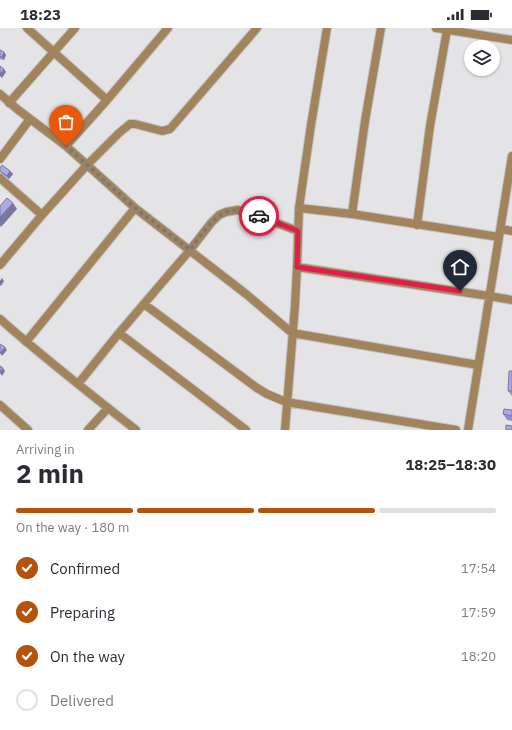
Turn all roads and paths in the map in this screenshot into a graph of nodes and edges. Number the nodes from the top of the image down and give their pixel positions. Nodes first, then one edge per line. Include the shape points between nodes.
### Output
1 (27, 28) edge
2 (75, 28) edge
3 (168, 28) edge
4 (257, 28) edge
5 (327, 28) edge
6 (381, 28) edge
7 (436, 28) edge
8 (447, 30) junction
9 (512, 40) edge
10 (54, 52) junction
11 (0, 94) edge
12 (107, 100) junction
13 (9, 102) junction
14 (30, 119) junction
15 (66, 146) junction
16 (512, 156) edge
17 (0, 159) edge
18 (87, 165) junction
19 (0, 178) edge
20 (135, 208) junction
21 (299, 208) junction
22 (352, 214) junction
23 (42, 215) junction
24 (417, 225) junction
25 (298, 231) junction
26 (512, 231) edge
27 (500, 233) junction
28 (190, 250) junction
29 (0, 265) edge
30 (297, 267) junction
31 (489, 296) junction
32 (512, 300) edge
33 (144, 304) junction
34 (0, 319) edge
35 (120, 333) junction
36 (292, 333) junction
37 (26, 342) junction
38 (478, 365) junction
39 (78, 384) junction
40 (286, 402) junction
41 (0, 405) edge
42 (108, 408) junction
43 (28, 430) edge
44 (88, 430) edge
45 (136, 430) edge
46 (246, 430) edge
47 (284, 430) edge
48 (456, 430) edge
49 (468, 430) edge

1 - 10 street
2 - 10 street
3 - 12 street
4 - 18 street via 170,129 162,131 130,124
5 - 21 street
6 - 22 street
7 - 8 street
8 - 9 street
8 - 24 street via 430,126
10 - 12 street
10 - 13 street
11 - 13 street
12 - 15 street
13 - 14 street
14 - 15 street
14 - 17 street
15 - 18 street
16 - 27 street
18 - 20 street
18 - 23 street
19 - 23 street
20 - 28 street
20 - 37 street
21 - 22 street
21 - 25 street
22 - 24 street
23 - 29 street
24 - 27 street
25 - 28 street via 237,210 219,215
25 - 30 street
26 - 27 street
27 - 31 street
28 - 33 street
28 - 36 street
30 - 31 street
30 - 36 street
31 - 32 street
31 - 38 street
33 - 35 street
33 - 40 street via 256,388
34 - 37 street
35 - 39 street
35 - 46 street
36 - 38 street
36 - 40 street
37 - 39 street
38 - 49 street
39 - 42 street
40 - 47 street
40 - 48 street
41 - 43 street
42 - 44 street
42 - 45 street

